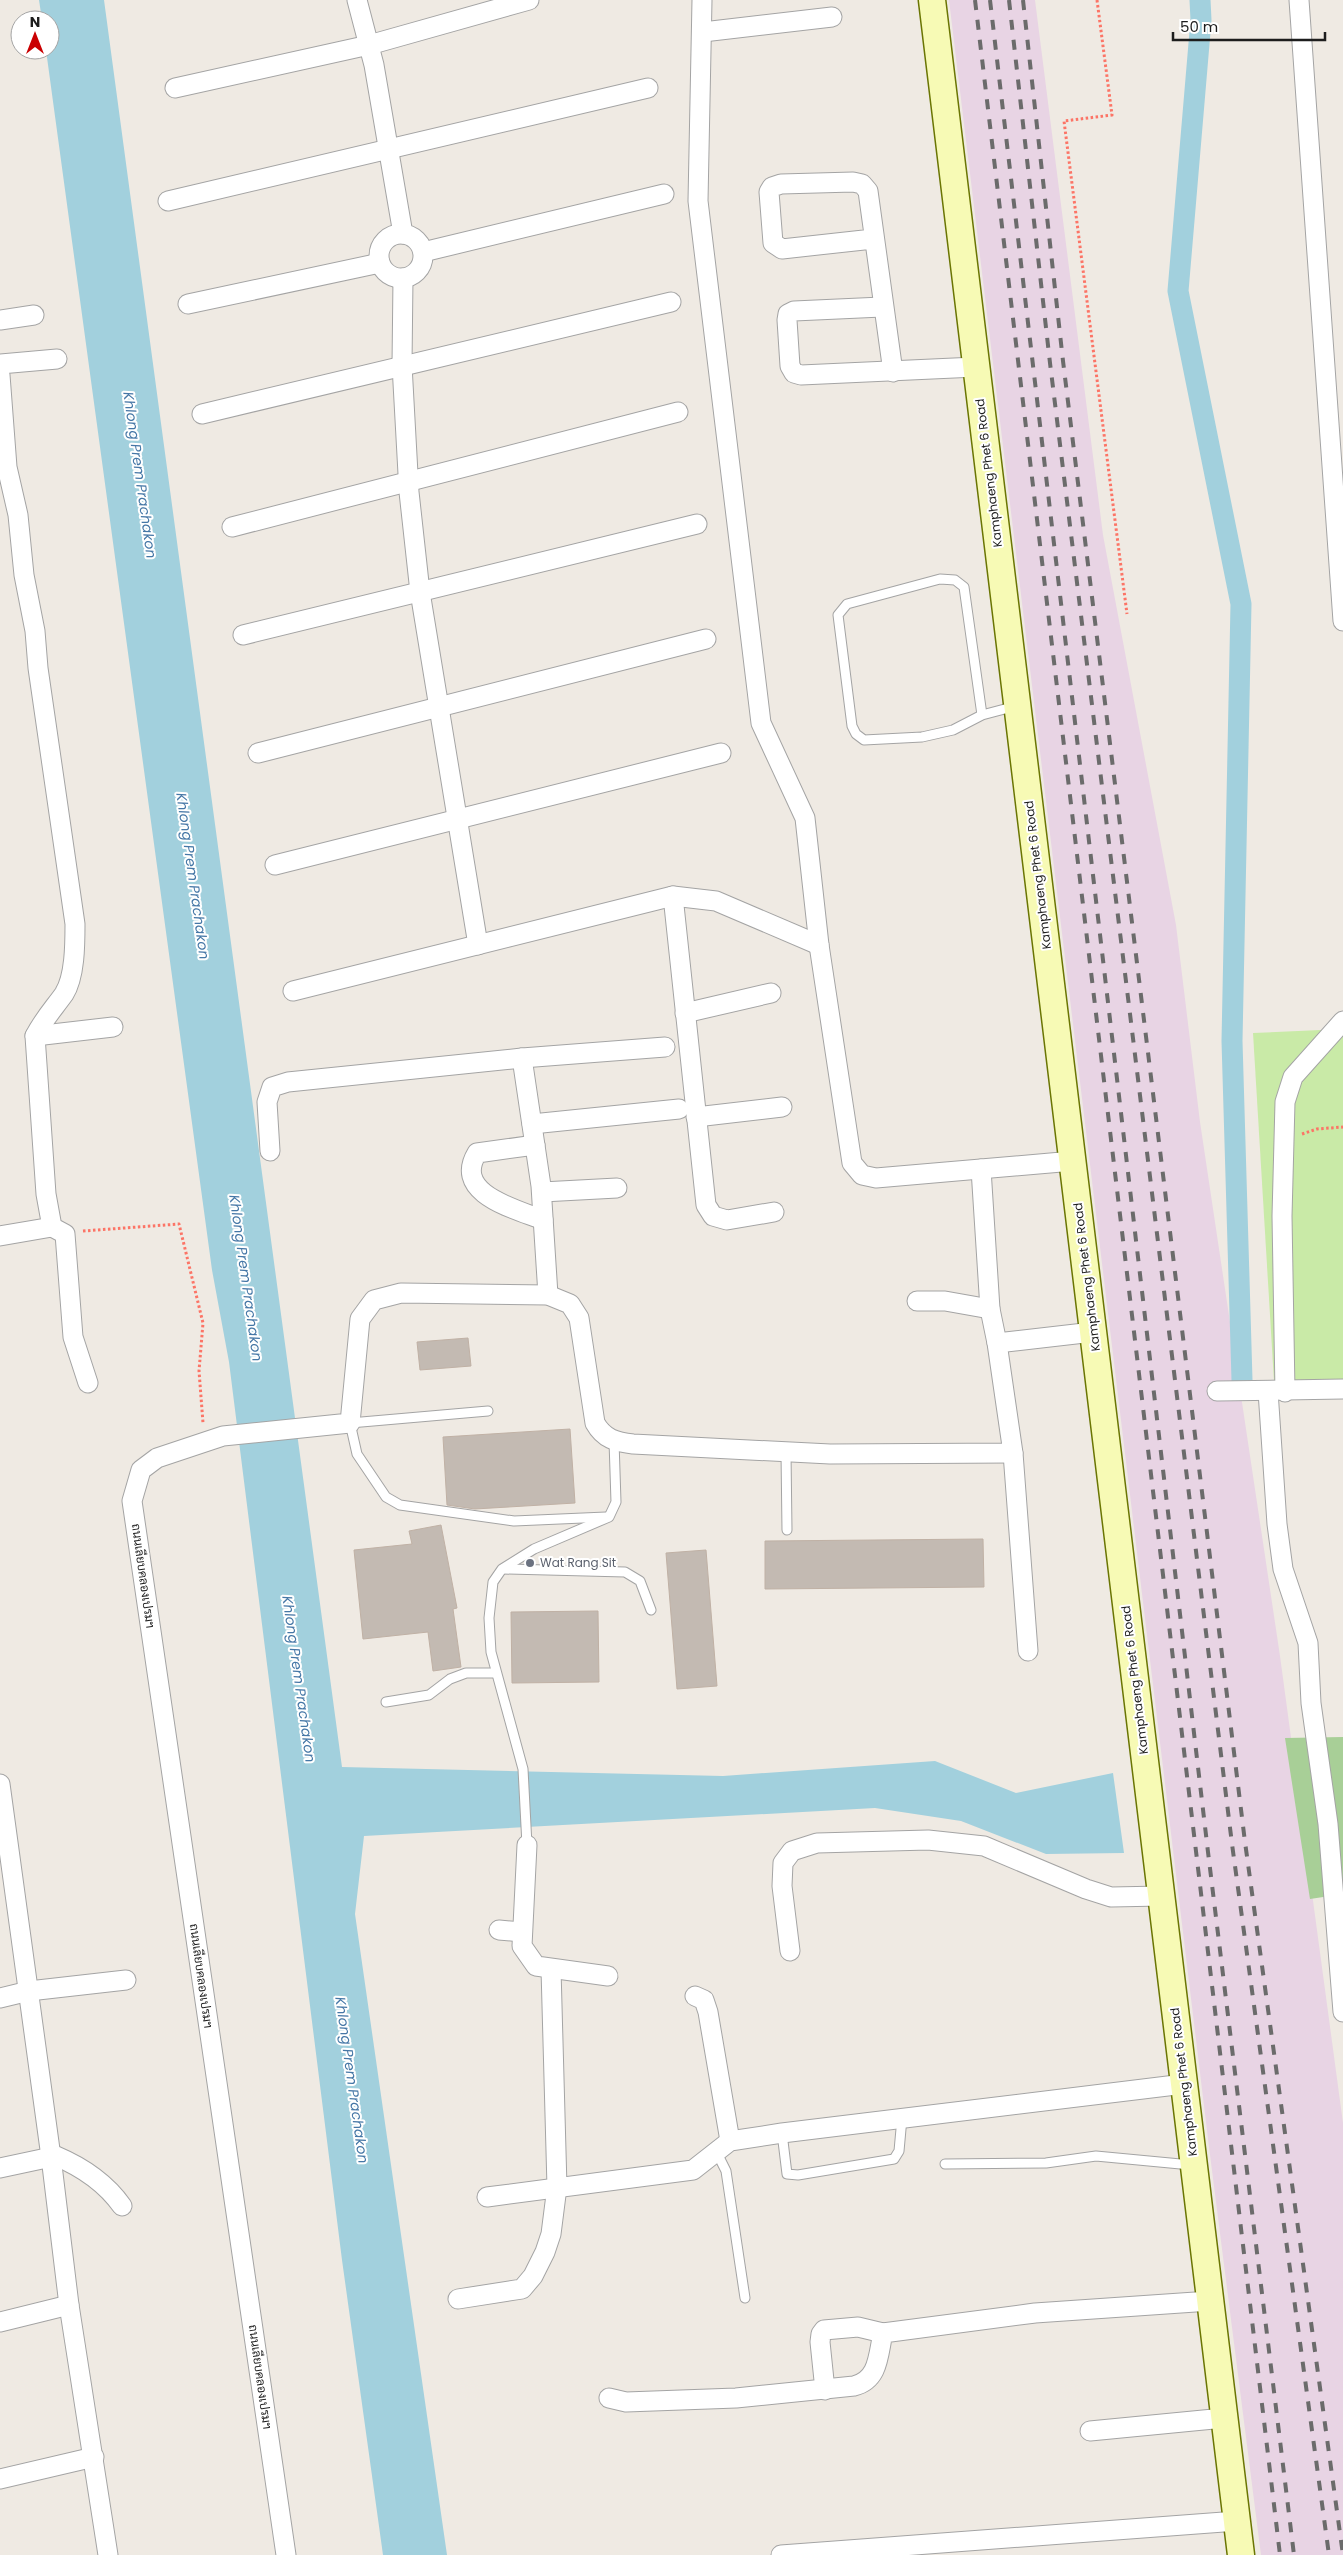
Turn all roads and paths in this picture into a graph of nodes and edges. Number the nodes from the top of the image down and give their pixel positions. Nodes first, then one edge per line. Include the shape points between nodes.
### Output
1 (357, 0) edge
2 (529, 0) edge
3 (702, 0) edge
4 (932, 0) edge
5 (1097, 0) edge
6 (1299, 0) edge
7 (832, 17) dead end
8 (703, 32) junction
9 (369, 45) junction
10 (175, 88) dead end
11 (648, 88) dead end
12 (388, 149) junction
13 (664, 194) dead end
14 (168, 201) dead end
15 (402, 234) junction
16 (873, 239) junction
17 (423, 252) junction
18 (380, 263) junction
19 (403, 278) junction
20 (671, 302) dead end
21 (188, 304) dead end
22 (882, 307) junction
23 (34, 315) dead end
24 (0, 320) edge
25 (57, 359) dead end
26 (0, 364) edge
27 (402, 365) junction
28 (976, 367) junction
29 (893, 372) junction
30 (0, 375) edge
31 (678, 412) dead end
32 (202, 414) dead end
33 (409, 482) junction
34 (696, 524) dead end
35 (232, 527) dead end
36 (420, 592) junction
37 (1127, 614) dead end
38 (1343, 621) edge
39 (244, 635) dead end
40 (706, 639) dead end
41 (1017, 706) junction
42 (439, 708) junction
43 (982, 715) junction
44 (258, 752) dead end
45 (721, 753) dead end
46 (458, 820) junction
47 (275, 865) dead end
48 (673, 896) junction
49 (478, 944) junction
50 (819, 944) junction
51 (293, 991) dead end
52 (771, 993) dead end
53 (685, 1013) junction
54 (1343, 1021) edge
55 (113, 1027) dead end
56 (35, 1036) junction
57 (665, 1047) dead end
58 (522, 1058) junction
59 (782, 1107) dead end
60 (688, 1113) junction
61 (532, 1124) junction
62 (1343, 1128) edge
63 (1284, 1139) junction
64 (535, 1145) junction
65 (270, 1152) dead end
66 (1073, 1161) junction
67 (981, 1169) junction
68 (617, 1188) dead end
69 (542, 1192) junction
70 (774, 1212) dead end
71 (543, 1220) junction
72 (59, 1231) junction
73 (0, 1236) edge
74 (548, 1295) junction
75 (918, 1301) dead end
76 (990, 1309) junction
77 (1093, 1332) junction
78 (998, 1343) junction
79 (88, 1384) dead end
80 (1343, 1389) edge
81 (1217, 1391) dead end
82 (1276, 1391) junction
83 (488, 1411) dead end
84 (350, 1423) junction
85 (214, 1438) junction
86 (614, 1441) junction
87 (786, 1453) junction
88 (1013, 1453) junction
89 (609, 1517) junction
90 (787, 1530) dead end
91 (502, 1569) junction
92 (651, 1610) dead end
93 (1028, 1651) dead end
94 (495, 1673) junction
95 (386, 1702) dead end
96 (0, 1788) edge
97 (527, 1845) joint
98 (1162, 1896) junction
99 (499, 1930) dead end
100 (522, 1932) junction
101 (1340, 1938) edge
102 (790, 1951) dead end
103 (551, 1969) junction
104 (608, 1976) dead end
105 (126, 1980) dead end
106 (28, 1991) junction
107 (695, 1996) dead end
108 (0, 1998) edge
109 (1343, 2012) edge
110 (1184, 2084) junction
111 (902, 2118) junction
112 (782, 2133) junction
113 (723, 2146) junction
114 (51, 2157) junction
115 (945, 2164) dead end
116 (1194, 2165) junction
117 (0, 2168) edge
118 (557, 2187) junction
119 (487, 2197) dead end
120 (122, 2206) dead end
121 (744, 2298) dead end
122 (458, 2299) dead end
123 (1210, 2300) junction
124 (68, 2305) junction
125 (0, 2322) edge
126 (883, 2333) junction
127 (825, 2390) junction
128 (609, 2398) dead end
129 (1224, 2418) junction
130 (1090, 2430) dead end
131 (94, 2457) junction
132 (0, 2479) edge
133 (1237, 2521) junction
134 (108, 2555) edge
135 (286, 2555) edge
136 (781, 2555) edge
137 (1241, 2555) edge

1 - 9 street
2 - 9 street
3 - 8 street
4 - 28 main road, Kamphaeng Phet 6 Road
5 - 37 path via 1112,115 1064,121
6 - 38 street
7 - 8 street
8 - 50 street via 698,200 761,723 805,818
9 - 10 street
9 - 12 street
11 - 12 street
12 - 14 street
12 - 15 street
13 - 17 street
15 - 17 street via 416,239
15 - 18 street via 395,234 383,242 378,256
16 - 16 street via 776,247 769,192 780,184 862,184 868,191
16 - 22 street
17 - 19 street via 421,267 410,277
18 - 19 street via 388,275
18 - 21 street
19 - 27 street
20 - 27 street
22 - 29 street
22 - 29 street via 794,311 788,314 790,366 794,373 801,375
23 - 24 street
25 - 26 street
27 - 32 street
27 - 33 street
28 - 29 street
28 - 41 main road, Kamphaeng Phet 6 Road
30 - 56 street via 7,467 18,516 76,924 76,952 65,992
31 - 33 street
33 - 35 street
33 - 36 street
34 - 36 street
36 - 39 street
36 - 42 street
40 - 42 street
41 - 43 lane
41 - 66 main road, Kamphaeng Phet 6 Road
42 - 44 street
42 - 46 street
43 - 43 lane via 964,587 955,580 940,580 841,608 838,615 852,726 856,734 864,740 922,737 952,730
45 - 46 street
46 - 47 street
46 - 49 street
48 - 49 street
48 - 50 street via 716,901
48 - 53 street
49 - 51 street
50 - 67 street via 852,1163 862,1175 876,1178
52 - 53 street
53 - 60 street
54 - 63 street via 1294,1077 1285,1102
55 - 56 street
56 - 72 street via 46,1194
57 - 58 street
58 - 61 street
58 - 65 street via 288,1082 272,1088 267,1102
59 - 60 street
60 - 61 street
60 - 70 street via 706,1205 713,1216 727,1220
61 - 64 street
62 - 63 path via 1317,1129
63 - 82 street
64 - 69 street
64 - 71 street via 477,1153 471,1162 470,1174 480,1191
66 - 67 street
66 - 77 main road, Kamphaeng Phet 6 Road
67 - 76 street
68 - 69 street
69 - 71 street
71 - 74 street
72 - 73 street
72 - 79 street via 73,1337
72 - 85 path via 179,1224 203,1323 199,1371
74 - 84 street via 401,1293 374,1300 360,1320
74 - 86 street via 570,1304 579,1318 595,1423 601,1434
75 - 76 street via 945,1301
76 - 78 street
77 - 78 street
77 - 98 main road, Kamphaeng Phet 6 Road
78 - 88 street
80 - 82 street
81 - 82 street
82 - 101 street via 1277,1524 1283,1569 1308,1643 1311,1703
83 - 84 lane
84 - 85 street, ถนนเลียบคลองเปรมฯ
84 - 89 lane via 357,1454 386,1497 400,1505 514,1521
85 - 135 street, ถนนเลียบคลองเปรมฯ via 157,1458 141,1470 132,1501
86 - 87 street
86 - 89 lane via 616,1502
87 - 88 street
87 - 90 lane
88 - 93 street
89 - 91 lane via 534,1549
91 - 92 lane via 625,1572 640,1581
91 - 94 lane via 494,1582 489,1618
94 - 95 lane via 466,1673 450,1679 429,1695
94 - 97 lane via 523,1769
96 - 106 street
97 - 100 street
98 - 102 street via 1111,1897 984,1846 928,1840 817,1843 792,1852 783,1863 782,1886
98 - 110 main road, Kamphaeng Phet 6 Road
99 - 100 street
100 - 103 street via 522,1946 528,1958 536,1966
101 - 109 street
103 - 104 street
103 - 118 street
105 - 106 street
106 - 108 street
106 - 114 street
107 - 113 street via 704,2000 708,2012
110 - 111 street
110 - 116 main road, Kamphaeng Phet 6 Road
111 - 112 street
111 - 112 lane via 899,2152 894,2159 798,2175 788,2174
112 - 113 street
113 - 118 street via 693,2170
113 - 121 lane
114 - 117 street
114 - 120 street via 62,2159 96,2178
114 - 124 street
115 - 116 lane via 1046,2163 1096,2156
116 - 123 main road, Kamphaeng Phet 6 Road
118 - 119 street
118 - 122 street via 551,2234 545,2252 522,2289
123 - 126 street via 1034,2313
123 - 129 main road, Kamphaeng Phet 6 Road
124 - 125 street
124 - 131 street
126 - 127 street via 872,2377 864,2384
126 - 127 street via 858,2327 824,2330 820,2342
127 - 128 street via 680,2401 626,2402
129 - 130 street
129 - 133 main road, Kamphaeng Phet 6 Road
131 - 132 street
131 - 134 street
133 - 136 street
133 - 137 main road, Kamphaeng Phet 6 Road

